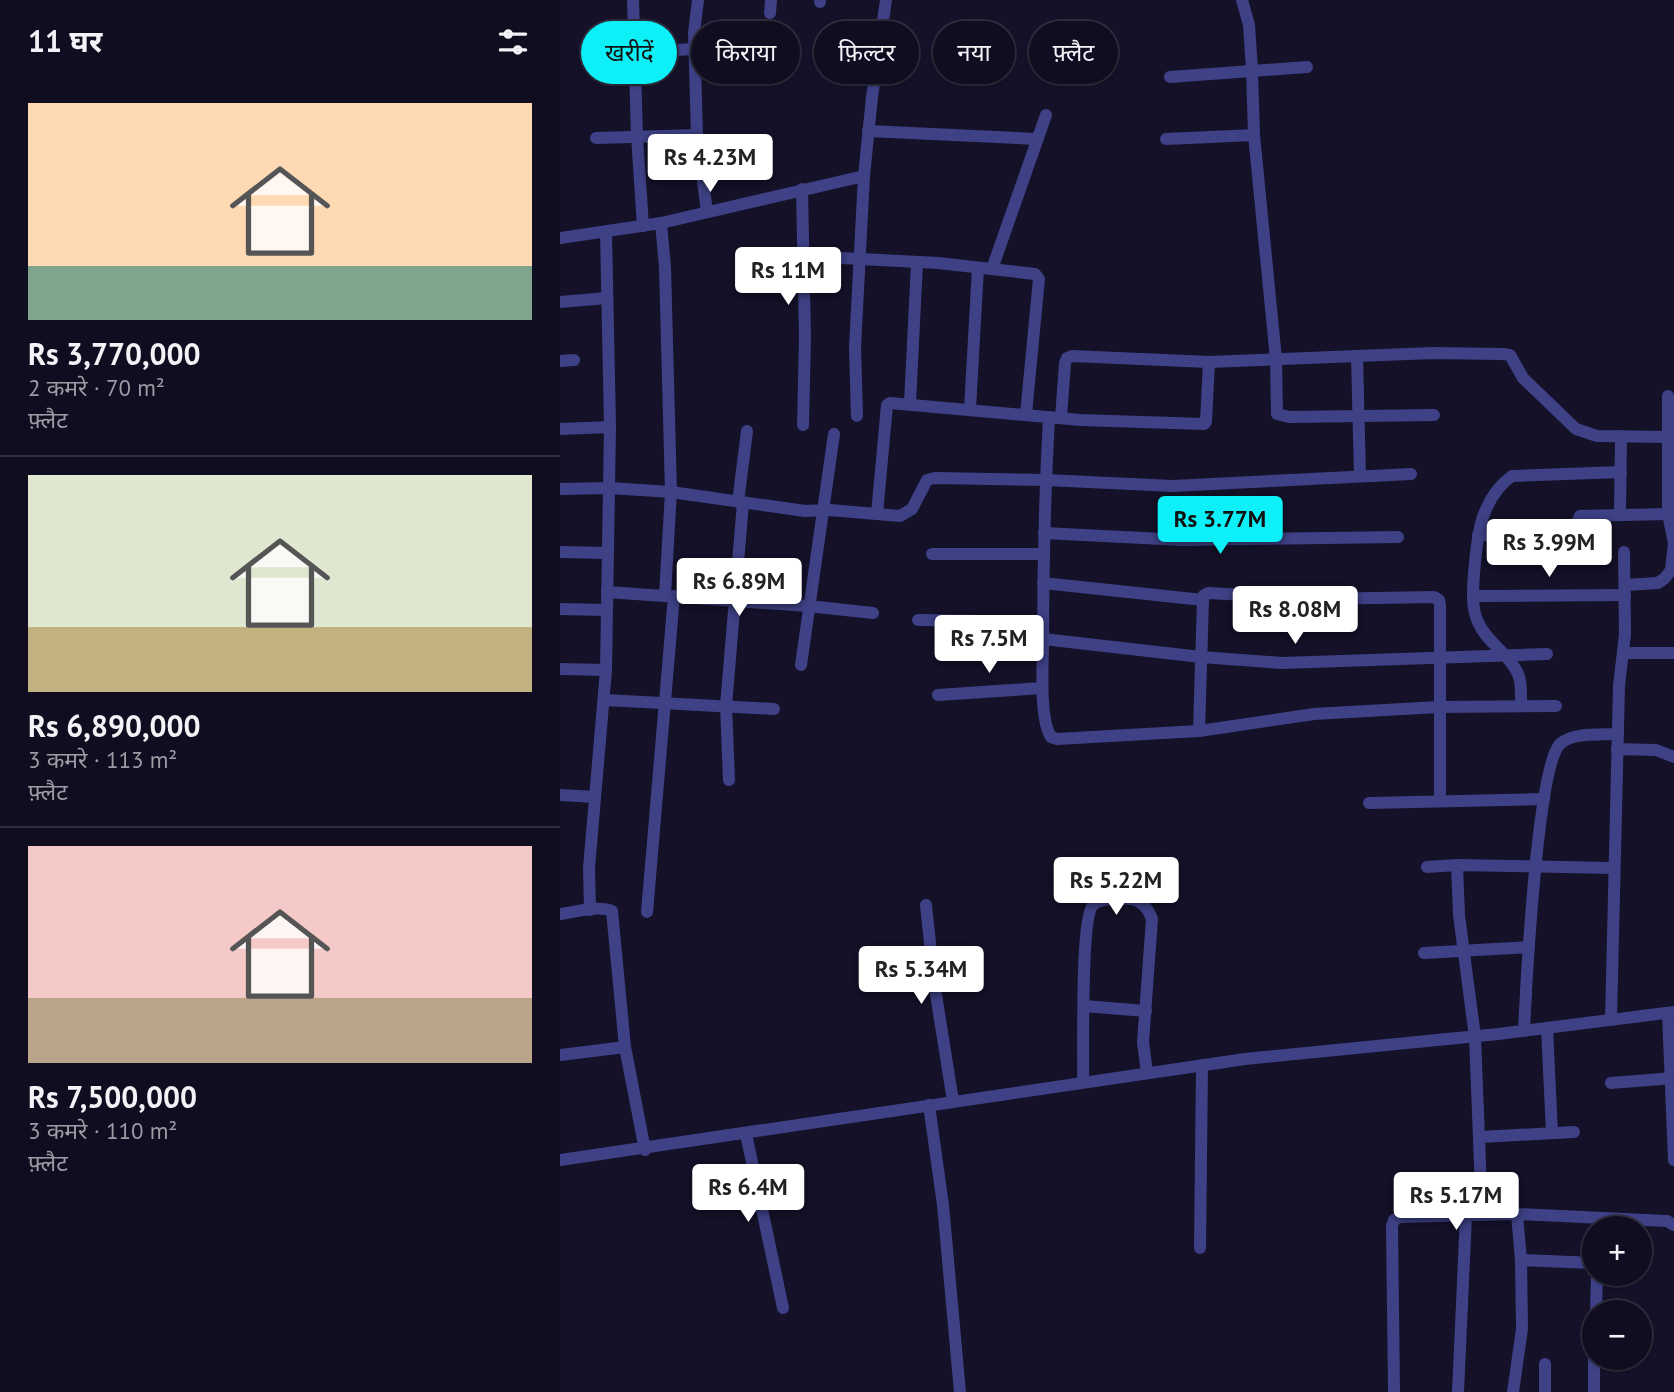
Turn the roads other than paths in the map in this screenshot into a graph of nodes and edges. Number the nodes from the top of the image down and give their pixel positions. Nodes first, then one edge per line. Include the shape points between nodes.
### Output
1 (633, 0) edge
2 (698, 0) edge
3 (887, 0) edge
4 (1242, 0) edge
5 (633, 21) edge
6 (697, 21) edge
7 (1307, 67) dead end
8 (1252, 70) junction
9 (1170, 77) dead end
10 (635, 84) edge
11 (696, 84) edge
12 (1046, 115) dead end
13 (868, 131) junction
14 (697, 135) junction
15 (1254, 135) junction
16 (637, 136) junction
17 (596, 138) dead end
18 (1037, 139) junction
19 (1166, 139) dead end
20 (864, 176) junction
21 (802, 189) junction
22 (707, 212) junction
23 (662, 223) junction
24 (643, 226) junction
25 (606, 232) junction
26 (560, 237) edge
27 (803, 256) junction
28 (860, 259) junction
29 (917, 263) junction
30 (978, 268) junction
31 (992, 269) junction
32 (607, 298) junction
33 (560, 302) edge
34 (1357, 356) junction
35 (1276, 359) junction
36 (574, 360) dead end
37 (560, 361) edge
38 (1209, 362) junction
39 (1668, 396) dead end
40 (910, 403) junction
41 (970, 409) junction
42 (1026, 414) junction
43 (1434, 415) dead end
44 (857, 416) dead end
45 (1359, 416) junction
46 (1055, 418) junction
47 (803, 425) dead end
48 (610, 427) junction
49 (560, 429) edge
50 (747, 431) dead end
51 (834, 434) dead end
52 (1621, 436) junction
53 (1668, 438) junction
54 (1621, 472) junction
55 (1411, 474) dead end
56 (1360, 476) junction
57 (1046, 480) junction
58 (610, 488) junction
59 (560, 489) edge
60 (671, 492) junction
61 (741, 503) junction
62 (823, 510) junction
63 (877, 514) junction
64 (1620, 514) junction
65 (1668, 514) junction
66 (1044, 533) junction
67 (1478, 535) junction
68 (1398, 537) dead end
69 (560, 552) edge
70 (1624, 552) dead end
71 (607, 553) junction
72 (932, 554) dead end
73 (1043, 554) junction
74 (1043, 583) junction
75 (1625, 590) junction
76 (607, 592) junction
77 (670, 596) junction
78 (1473, 596) junction
79 (1203, 600) junction
80 (735, 601) junction
81 (808, 606) junction
82 (560, 609) edge
83 (607, 610) junction
84 (873, 613) dead end
85 (918, 620) dead end
86 (1043, 622) junction
87 (1043, 639) junction
88 (1623, 653) junction
89 (1674, 653) edge
90 (1547, 654) dead end
91 (1504, 655) junction
92 (1439, 656) junction
93 (1201, 657) junction
94 (801, 665) dead end
95 (560, 669) edge
96 (606, 670) junction
97 (1042, 688) junction
98 (938, 695) dead end
99 (605, 700) junction
100 (664, 704) junction
101 (726, 706) junction
102 (1521, 706) junction
103 (1556, 706) dead end
104 (1439, 707) junction
105 (774, 709) dead end
106 (1199, 731) junction
107 (1618, 734) junction
108 (1617, 749) junction
109 (1674, 757) edge
110 (729, 780) dead end
111 (560, 795) edge
112 (595, 797) junction
113 (1544, 799) junction
114 (1440, 802) junction
115 (1369, 803) dead end
116 (1457, 865) junction
117 (1536, 866) junction
118 (1427, 867) dead end
119 (1613, 868) junction
120 (926, 905) dead end
121 (590, 910) junction
122 (647, 912) dead end
123 (560, 914) edge
124 (1529, 947) junction
125 (1464, 950) junction
126 (1424, 953) dead end
127 (1084, 1006) junction
128 (1146, 1010) junction
129 (1671, 1013) edge
130 (1611, 1020) junction
131 (1547, 1028) junction
132 (1524, 1031) junction
133 (1475, 1037) junction
134 (625, 1047) junction
135 (560, 1055) edge
136 (1202, 1065) junction
137 (1147, 1073) junction
138 (1672, 1078) edge
139 (1083, 1082) junction
140 (1611, 1083) dead end
141 (953, 1101) junction
142 (929, 1105) junction
143 (1673, 1125) edge
144 (1574, 1132) dead end
145 (1552, 1133) junction
146 (746, 1134) junction
147 (1480, 1137) junction
148 (645, 1150) junction
149 (560, 1160) edge
150 (1674, 1160) edge
151 (1517, 1214) junction
152 (1466, 1215) junction
153 (1482, 1215) junction
154 (1674, 1225) edge
155 (1200, 1248) dead end
156 (1521, 1260) junction
157 (1582, 1263) edge
158 (783, 1308) dead end
159 (1545, 1364) dead end
160 (1594, 1370) edge
161 (960, 1392) edge
162 (1394, 1392) edge
163 (1458, 1392) edge
164 (1513, 1392) edge
165 (1545, 1392) edge
166 (1594, 1392) edge

1 - 5 street
2 - 6 street
3 - 13 street
4 - 8 street
7 - 8 street
8 - 9 street
8 - 15 street
10 - 16 street
11 - 14 street
12 - 18 street
13 - 18 street
13 - 20 street
14 - 16 street
14 - 22 street
15 - 19 street
15 - 35 street
16 - 17 street
16 - 24 street
18 - 31 street
20 - 21 street
20 - 28 street
21 - 22 street
21 - 27 street
22 - 23 street
23 - 24 street
23 - 60 street
24 - 25 street
25 - 26 street
25 - 32 street
27 - 28 street
27 - 47 street
28 - 29 street
28 - 44 street
29 - 30 street
29 - 40 street
30 - 31 street
30 - 41 street
31 - 42 street via 1031,272 1039,279
32 - 33 street
32 - 48 street
34 - 35 street
34 - 45 street
34 - 52 street via 1510,355 1523,378 1576,429 1597,436
35 - 38 street
35 - 45 street via 1276,414
36 - 37 street
38 - 46 street via 1072,356 1065,363
38 - 46 street via 1204,424
39 - 53 street
40 - 41 street
40 - 63 street via 887,405
41 - 42 street
42 - 46 street
43 - 45 street
45 - 56 street
46 - 57 street
48 - 49 street
48 - 58 street
50 - 61 street
51 - 62 street
52 - 53 street
52 - 54 street
53 - 65 street
54 - 64 street
54 - 67 street via 1512,476 1486,506
55 - 56 street
56 - 57 street via 1173,486
57 - 63 street via 935,478 923,484 906,514
57 - 66 street
58 - 59 street
58 - 60 street
58 - 71 street
60 - 61 street
60 - 77 street
61 - 62 street
61 - 80 street
62 - 63 street
62 - 81 street
64 - 65 street
64 - 67 street via 1580,516 1571,535 1565,537
65 - 75 street via 1674,543 1671,570 1658,583
66 - 68 street via 1182,540
66 - 73 street
67 - 78 street
69 - 71 street
70 - 75 street
71 - 76 street
72 - 73 street
73 - 74 street
74 - 79 street
74 - 86 street
75 - 78 street
75 - 88 street
76 - 77 street
76 - 83 street
77 - 80 street
77 - 100 street
78 - 91 street via 1477,621
79 - 92 street via 1214,592 1315,599 1434,597 1440,605
79 - 93 street
80 - 81 street
80 - 101 street
81 - 84 street
81 - 94 street
82 - 83 street
83 - 96 street
85 - 86 street
86 - 87 street
87 - 93 street
87 - 97 street
88 - 89 street
88 - 107 street
90 - 91 street
91 - 92 street
91 - 102 street via 1519,676
92 - 93 street via 1282,663
92 - 104 street
93 - 106 street
95 - 96 street
96 - 99 street
97 - 98 street
97 - 106 street via 1046,724 1051,737 1057,739
99 - 100 street
99 - 112 street
100 - 101 street
100 - 122 street
101 - 105 street
101 - 110 street
102 - 103 street
102 - 104 street
104 - 106 street via 1314,714
104 - 114 street
107 - 108 street
107 - 113 street via 1579,737 1560,745 1548,773
108 - 109 street via 1657,750
108 - 119 street
111 - 112 street
112 - 121 street
113 - 114 street
113 - 117 street
114 - 115 street
116 - 117 street
116 - 118 street
116 - 125 street
117 - 119 street
117 - 124 street
119 - 130 street
120 - 141 street
121 - 123 street
121 - 134 street via 609,909 614,917
124 - 125 street
124 - 132 street
125 - 126 street
125 - 133 street
127 - 128 street
127 - 128 street via 1089,913 1101,901 1129,899 1149,909 1152,919
127 - 139 street
128 - 137 street via 1143,1042
129 - 130 street
129 - 138 street
130 - 131 street
131 - 132 street
131 - 145 street
132 - 133 street
133 - 136 street
133 - 147 street
134 - 135 street
134 - 148 street
136 - 137 street
136 - 155 street
137 - 139 street
138 - 140 street
138 - 143 street
139 - 141 street
141 - 142 street
142 - 146 street
142 - 161 street
143 - 150 street
144 - 145 street
145 - 147 street
146 - 148 street
146 - 158 street
147 - 153 street
148 - 149 street
151 - 153 street
151 - 154 street via 1654,1220
151 - 156 street
152 - 153 street
152 - 162 street via 1394,1220
152 - 163 street
156 - 157 street
156 - 164 street via 1522,1329
159 - 165 street
160 - 166 street

